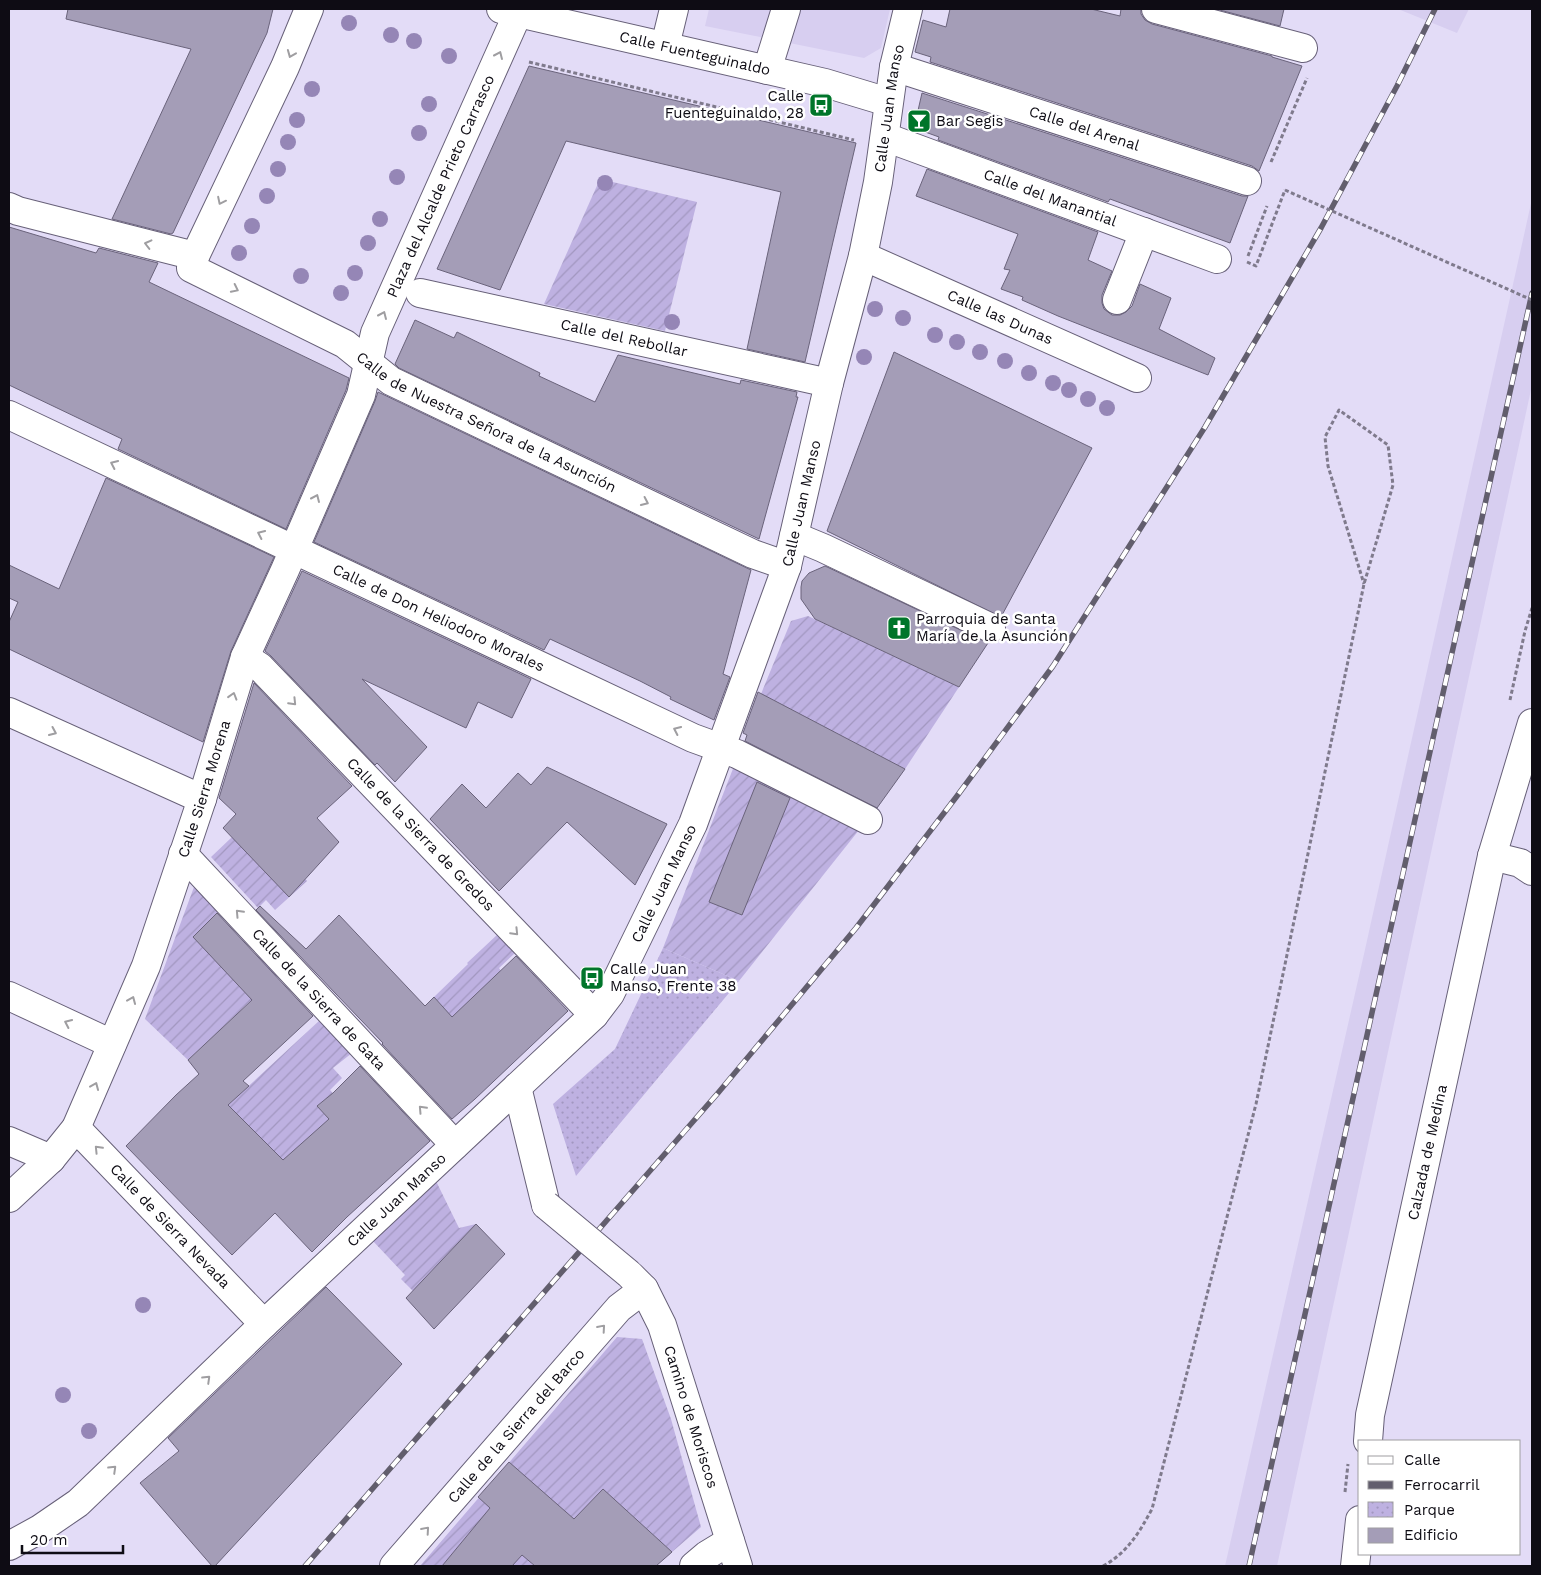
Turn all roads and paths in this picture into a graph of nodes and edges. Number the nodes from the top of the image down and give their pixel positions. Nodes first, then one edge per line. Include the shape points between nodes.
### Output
1 (309, 9) edge
2 (674, 9) edge
3 (786, 9) edge
4 (908, 9) edge
5 (1156, 9) edge
6 (509, 11) edge
7 (665, 46) junction
8 (1303, 48) dead end
9 (523, 61) dead end
10 (894, 66) junction
11 (767, 70) junction
12 (1308, 75) dead end
13 (888, 102) junction
14 (873, 139) junction
15 (1257, 174) joint
16 (1268, 202) dead end
17 (9, 207) edge
18 (1144, 232) junction
19 (863, 256) junction
20 (1217, 259) dead end
21 (193, 262) junction
22 (420, 293) dead end
23 (1117, 300) dead end
24 (1532, 300) edge
25 (368, 362) junction
26 (1137, 378) dead end
27 (829, 383) junction
28 (9, 415) edge
29 (794, 536) junction
30 (293, 549) junction
31 (787, 566) junction
32 (1364, 584) junction
33 (990, 628) dead end
34 (245, 657) junction
35 (9, 712) edge
36 (1532, 723) edge
37 (722, 748) junction
38 (202, 799) junction
39 (868, 820) dead end
40 (183, 854) junction
41 (1491, 860) junction
42 (1532, 871) edge
43 (9, 996) edge
44 (594, 1015) junction
45 (112, 1044) junction
46 (517, 1087) junction
47 (76, 1128) junction
48 (9, 1142) edge
49 (454, 1145) junction
50 (52, 1159) junction
51 (9, 1198) edge
52 (636, 1282) junction
53 (264, 1324) junction
54 (1368, 1440) edge
55 (1358, 1538) edge
56 (9, 1546) edge
57 (734, 1554) edge
58 (394, 1566) edge
59 (694, 1566) edge
60 (1103, 1566) edge
61 (1355, 1566) edge

1 -> 21 street
2 - 7 street
3 - 11 street
4 - 10 street, Calle Juan Manso
5 - 8 street
6 - 7 street, Calle Fuenteguinaldo
25 -> 6 street, Plaza del Alcalde Prieto Carrasco via 375,333
7 - 11 street, Calle Fuenteguinaldo
9 - 14 path
10 - 13 street, Calle Juan Manso
10 - 15 street, Calle del Arenal
11 - 13 street, Calle Fuenteguinaldo via 826,83
12 - 15 path
13 - 14 street, Calle Juan Manso
14 - 18 street, Calle del Manantial
14 - 19 street, Calle Juan Manso via 878,182
16 - 24 path, bridge via 1246,262 1256,266 1285,190
21 -> 17 street, Calle de Nuestra Señora de la Asunción
18 - 20 street, Calle del Manantial
18 - 23 street
19 - 26 street, Calle las Dunas
19 - 27 street, Calle Juan Manso
21 -> 25 street, Calle de Nuestra Señora de la Asunción via 344,344
22 - 27 street, Calle del Rebollar
30 -> 25 street, Calle Sierra Morena via 361,395
25 -> 31 street, Calle de Nuestra Señora de la Asunción via 391,381 753,554
27 - 29 street, Calle Juan Manso
30 -> 28 street, Calle de Don Heliodoro Morales
29 - 31 street, Calle Juan Manso
29 - 33 street
30 - 34 street, Calle Sierra Morena
37 -> 30 street, Calle de Don Heliodoro Morales via 693,738
31 - 37 street, Calle Juan Manso
32 - 32 path via 1328,466 1325,437 1339,410 1388,445 1393,484
32 - 60 path via 1256,1104 1152,1509 1135,1539
38 -> 34 street, Calle Sierra Morena
34 -> 44 street, Calle de la Sierra de Gredos via 260,667
35 -> 38 street
36 - 41 street, Calzada de Medina
37 - 39 street, Calle de Don Heliodoro Morales
37 - 44 street, Calle Juan Manso via 693,824 610,994
38 - 40 street, Calle Sierra Morena
45 -> 40 street, Calle Sierra Morena via 146,966
49 -> 40 street, Calle de la Sierra de Gata
41 - 42 street via 1520,863
41 - 54 street, Calzada de Medina via 1370,1415
45 -> 43 street
44 - 46 street, Calle Juan Manso
47 -> 45 street, Calle Sierra Morena
46 - 49 street, Calle Juan Manso
46 - 52 street, bridge via 546,1205
47 - 50 street, Calle Sierra Morena
53 -> 47 street, Calle de Sierra Nevada
48 - 50 street
49 - 53 street, Calle Juan Manso
50 - 51 street, Calle Sierra Morena
52 - 57 street, Camino de Moriscos via 662,1325
58 -> 52 street, Calle de la Sierra del Barco via 620,1308
56 -> 53 street, Calle Juan Manso via 78,1502
55 - 61 street
57 - 59 street via 707,1555

